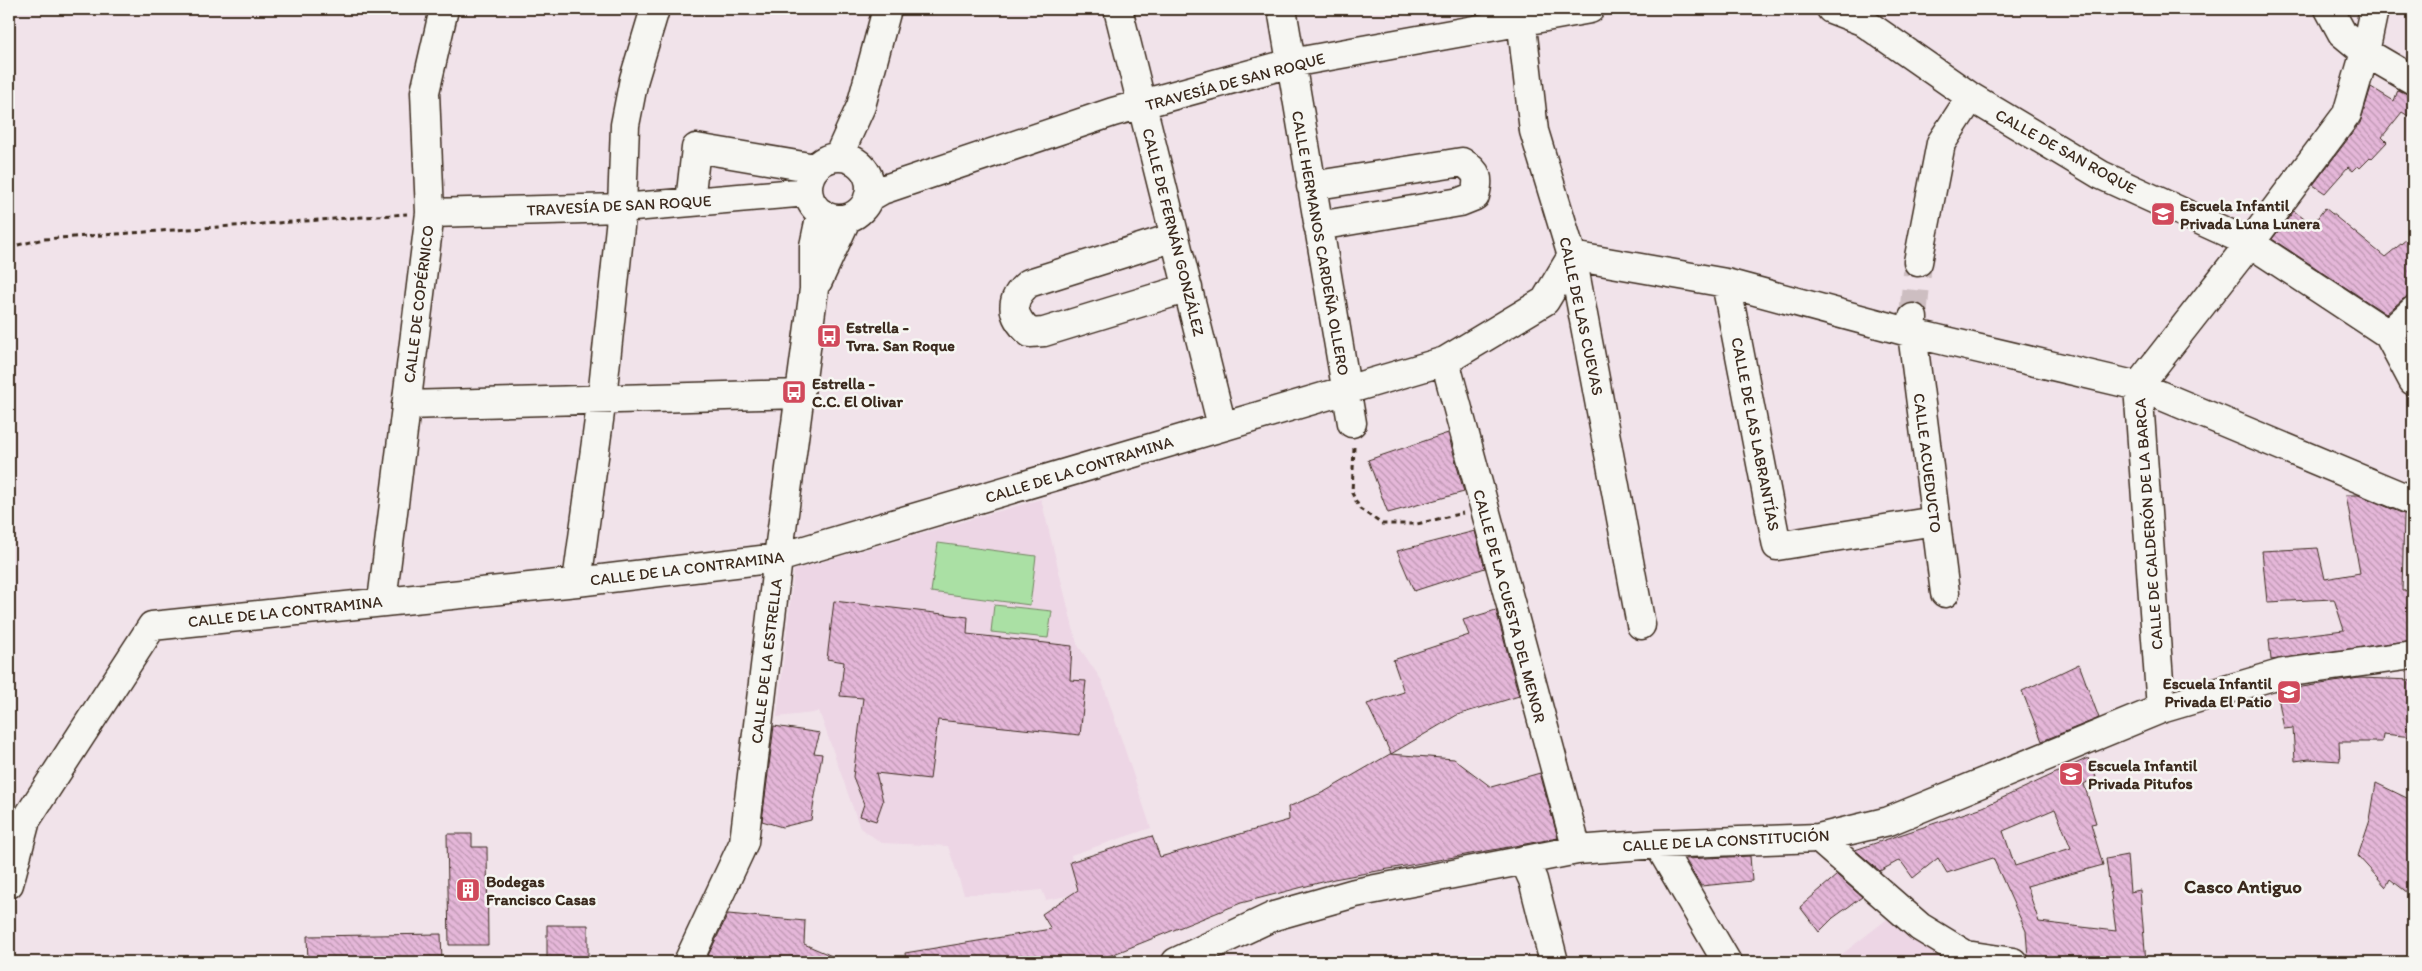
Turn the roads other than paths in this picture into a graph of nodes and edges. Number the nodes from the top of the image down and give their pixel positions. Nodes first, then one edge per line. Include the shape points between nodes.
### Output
1 (444, 9) edge
2 (655, 9) edge
3 (887, 9) edge
4 (1118, 9) edge
5 (1282, 9) edge
6 (1590, 9) edge
7 (1831, 9) edge
8 (2329, 9) edge
9 (2372, 9) edge
10 (1520, 15) edge
11 (2365, 52) junction
12 (1290, 63) junction
13 (2413, 80) edge
14 (1971, 97) junction
15 (1142, 105) junction
16 (840, 186) junction
17 (1311, 186) junction
18 (690, 202) junction
19 (622, 208) junction
20 (430, 213) junction
21 (1318, 226) junction
22 (1175, 237) junction
23 (2250, 243) junction
24 (1572, 256) junction
25 (1918, 262) tunnel mouth
26 (1726, 283) junction
27 (1188, 288) junction
28 (2413, 311) edge
29 (1912, 326) junction
30 (2388, 334) junction
31 (1445, 361) junction
32 (2413, 381) edge
33 (2138, 386) junction
34 (1346, 390) junction
35 (800, 394) junction
36 (602, 398) junction
37 (406, 405) junction
38 (1352, 423) road end
39 (1222, 426) junction
40 (2413, 501) edge
41 (1935, 521) junction
42 (778, 558) junction
43 (576, 582) junction
44 (1945, 593) dead end
45 (382, 601) junction
46 (1641, 625) dead end
47 (2413, 655) edge
48 (2161, 709) junction
49 (1818, 838) junction
50 (1658, 844) junction
51 (1577, 850) junction
52 (1524, 860) junction
53 (9, 884) edge
54 (688, 962) edge
55 (1176, 962) edge
56 (1554, 962) edge
57 (1727, 962) edge
58 (2013, 962) edge

1 - 20 street, CALLE DE COPÉRNICO via 424,92
2 - 19 street via 634,79 625,125
3 - 16 street, CALLE DE LA ESTRELLA
4 - 15 street, CALLE DE FERNÁN GONZÁLEZ
5 - 12 street, CALLE HERMANOS CARDEÑA OLLERO
6 - 10 street, TRAVESÍA DE SAN ROQUE
7 - 14 street, CALLE DE SAN ROQUE via 1862,21
8 - 11 street via 2342,33
9 - 11 street, CALLE DE CALDERÓN DE LA BARCA
10 - 12 street, TRAVESÍA DE SAN ROQUE
10 - 24 street, CALLE DE LAS CUEVAS via 1534,131
11 - 13 street
11 - 23 street, CALLE DE CALDERÓN DE LA BARCA via 2347,114
12 - 15 street, TRAVESÍA DE SAN ROQUE
12 - 17 street, CALLE HERMANOS CARDEÑA OLLERO
14 - 23 street, CALLE DE SAN ROQUE via 2102,174
14 - 25 street via 1941,143
15 - 16 street, TRAVESÍA DE SAN ROQUE via 882,190
15 - 22 street, CALLE DE FERNÁN GONZÁLEZ
16 - 18 street, TRAVESÍA DE SAN ROQUE
16 - 18 street via 696,148
16 - 35 street, CALLE DE LA ESTRELLA via 814,289
17 - 21 street, CALLE HERMANOS CARDEÑA OLLERO
17 - 21 street via 1462,162 1474,169 1478,181 1475,196 1460,202
18 - 19 street, TRAVESÍA DE SAN ROQUE
19 - 20 street, TRAVESÍA DE SAN ROQUE
19 - 36 street
20 - 37 street, CALLE DE COPÉRNICO
21 - 34 street, CALLE HERMANOS CARDEÑA OLLERO
22 - 27 street, CALLE DE FERNÁN GONZÁLEZ
22 - 27 street via 1029,283 1018,292 1014,303 1016,314 1030,333 1044,332
23 - 30 street, CALLE DE SAN ROQUE
23 - 33 street, CALLE DE CALDERÓN DE LA BARCA
24 - 26 street
24 - 31 street, CALLE DE LA CONTRAMINA via 1545,301
24 - 46 street, CALLE DE LAS CUEVAS
26 - 29 street
26 - 41 street, CALLE DE LAS LABRANTÍAS via 1777,546
27 - 39 street, CALLE DE FERNÁN GONZÁLEZ
28 - 30 street
29 - 33 street
29 - 41 street, CALLE ACUEDUCTO
30 - 32 street, CALLE DE SAN ROQUE
31 - 34 street, CALLE DE LA CONTRAMINA
31 - 51 street, CALLE DE LA CUESTA DEL MENOR
33 - 40 street
33 - 48 street, CALLE DE CALDERÓN DE LA BARCA
34 - 38 street, CALLE HERMANOS CARDEÑA OLLERO
34 - 39 street, CALLE DE LA CONTRAMINA
35 - 36 street
35 - 42 street, CALLE DE LA ESTRELLA
36 - 37 street
36 - 43 street
37 - 45 street, CALLE DE COPÉRNICO
39 - 42 street, CALLE DE LA CONTRAMINA
41 - 44 street, CALLE ACUEDUCTO
42 - 43 street, CALLE DE LA CONTRAMINA
42 - 54 street, CALLE DE LA ESTRELLA via 744,842
43 - 45 street, CALLE DE LA CONTRAMINA
45 - 53 street, CALLE DE LA CONTRAMINA via 152,626 26,820
47 - 48 street, CALLE DE LA CONSTITUCIÓN via 2283,673
48 - 49 street, CALLE DE LA CONSTITUCIÓN via 1889,821
49 - 50 street, CALLE DE LA CONSTITUCIÓN
49 - 58 street via 1920,927 1966,955
50 - 51 street, CALLE DE LA CONSTITUCIÓN
50 - 57 street
51 - 52 street, CALLE DE LA CONSTITUCIÓN
52 - 55 street, CALLE DE LA CONSTITUCIÓN via 1355,893 1274,916
52 - 56 street via 1533,880

